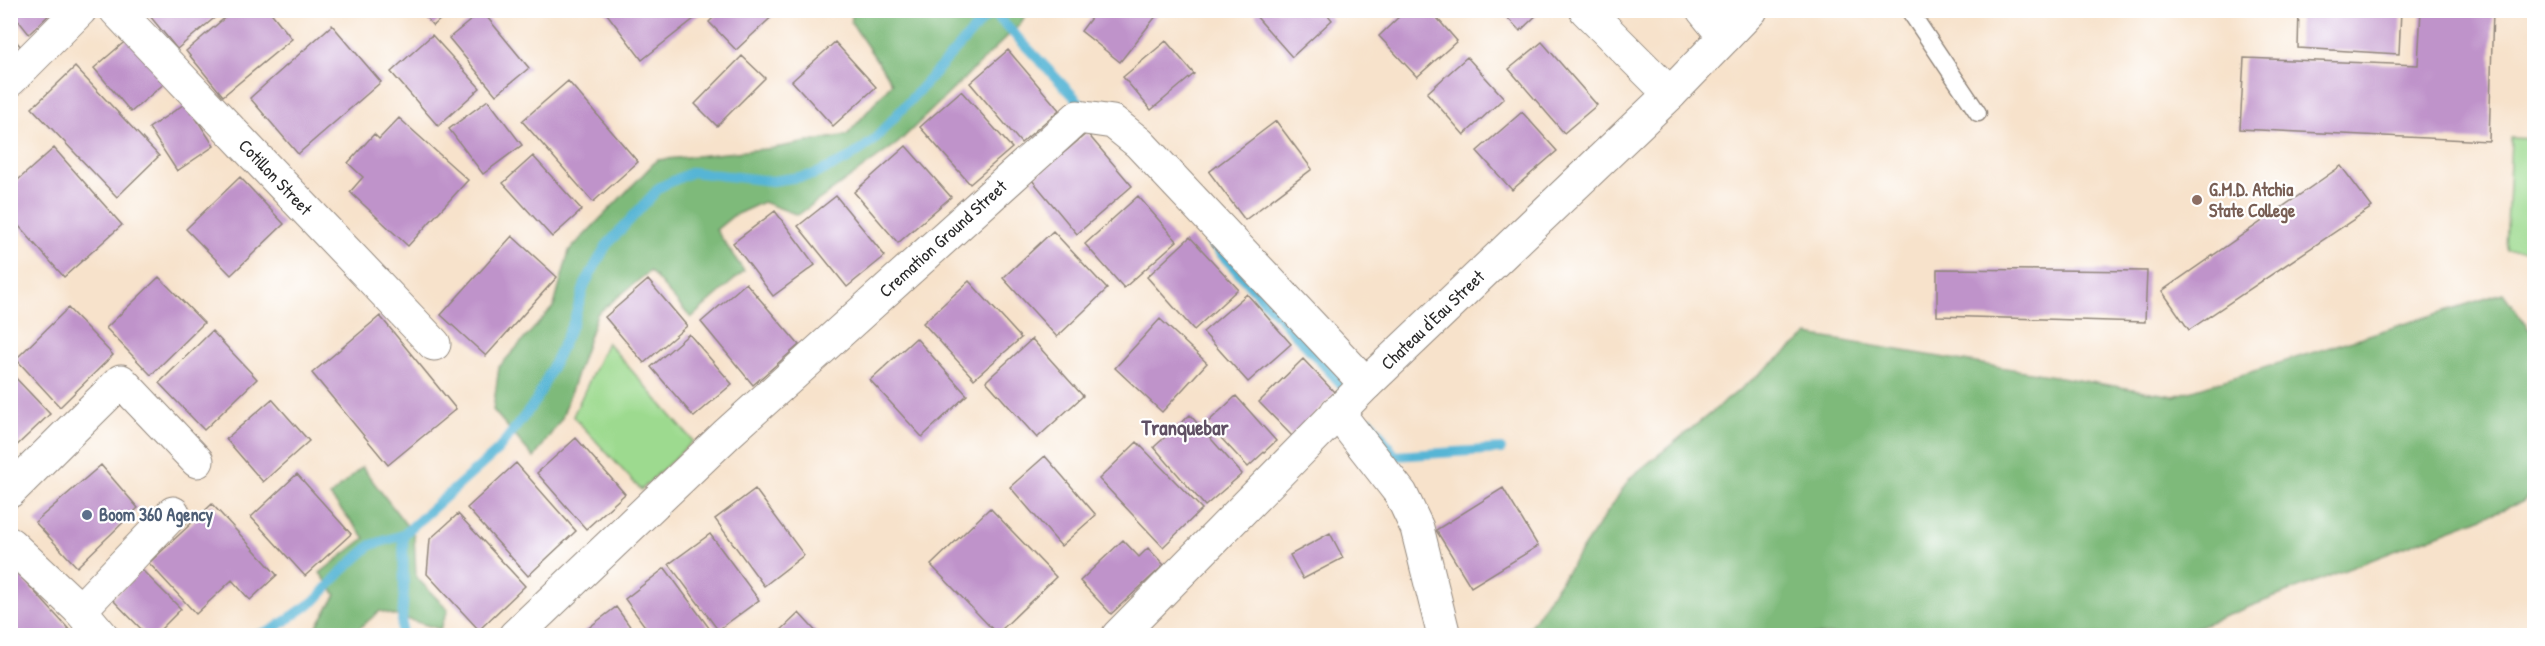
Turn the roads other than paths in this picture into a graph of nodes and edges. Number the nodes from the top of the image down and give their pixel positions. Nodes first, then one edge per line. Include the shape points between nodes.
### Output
1 (80, 10) edge
2 (116, 10) edge
3 (1586, 10) edge
4 (1703, 10) edge
5 (1751, 10) edge
6 (1909, 10) edge
7 (1725, 37) junction
8 (10, 80) edge
9 (1670, 94) junction
10 (1978, 113) dead end
11 (434, 344) dead end
12 (1366, 384) junction
13 (1337, 412) junction
14 (197, 461) dead end
15 (10, 491) edge
16 (173, 513) dead end
17 (10, 544) edge
18 (80, 610) junction
19 (102, 636) edge
20 (515, 636) edge
21 (1118, 636) edge
22 (1444, 636) edge

1 - 8 street
2 - 11 street, Cotillon Street
3 - 9 street
4 - 7 street
5 - 7 street, Chateau d'Eau Street
6 - 10 lane
7 - 9 street, Chateau d'Eau Street
9 - 12 street, Chateau d'Eau Street
12 - 13 street, Chateau d'Eau Street
12 - 20 street, Cremation Ground Street via 1140,143 1113,122 1078,117 728,434
13 - 21 street, Chateau d'Eau Street
13 - 22 street via 1401,494 1417,528
14 - 15 street via 121,381
16 - 18 street
17 - 18 street
18 - 19 street

